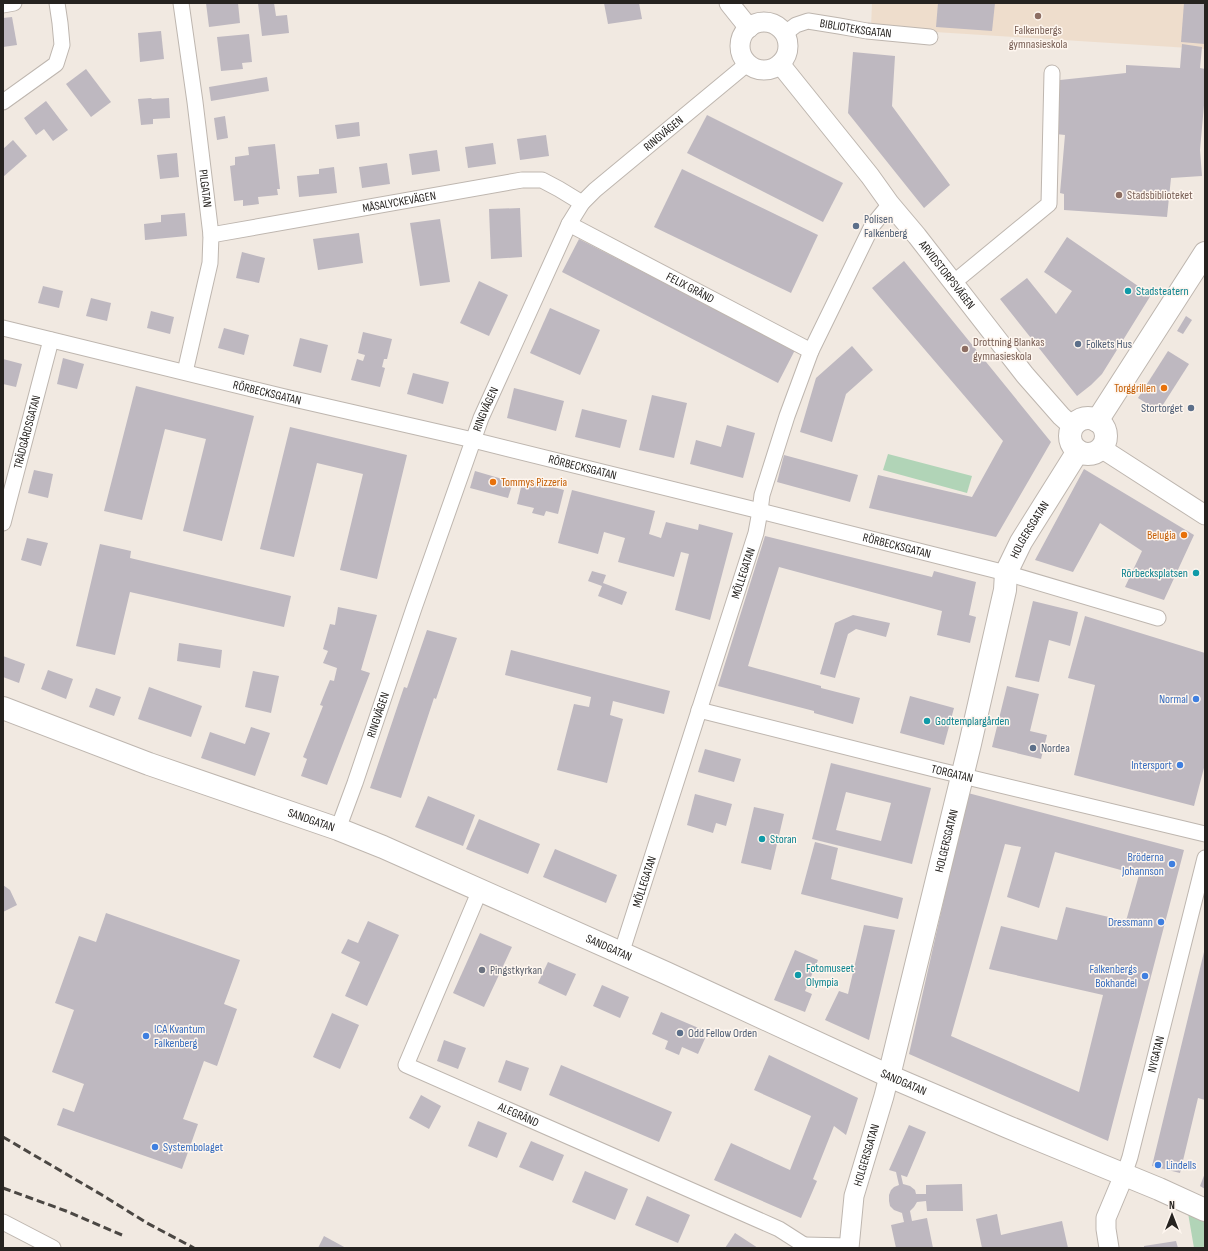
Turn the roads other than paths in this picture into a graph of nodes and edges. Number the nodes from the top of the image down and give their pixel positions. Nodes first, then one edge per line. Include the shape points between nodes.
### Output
1 (14, 3) edge
2 (57, 3) edge
3 (181, 3) edge
4 (729, 3) edge
5 (3, 5) edge
6 (749, 28) junction
7 (784, 34) junction
8 (930, 37) dead end
9 (747, 64) junction
10 (780, 64) junction
11 (1052, 73) dead end
12 (3, 102) edge
13 (582, 203) junction
14 (890, 204) junction
15 (569, 224) junction
16 (211, 235) junction
17 (1205, 253) edge
18 (953, 283) junction
19 (3, 328) edge
20 (51, 340) junction
21 (811, 351) junction
22 (184, 372) junction
23 (1097, 421) junction
24 (1072, 426) junction
25 (473, 440) junction
26 (1101, 448) junction
27 (1078, 451) junction
28 (760, 512) junction
29 (1205, 515) edge
30 (3, 523) edge
31 (1006, 573) junction
32 (1158, 618) dead end
33 (3, 708) edge
34 (699, 710) junction
35 (962, 776) junction
36 (338, 829) junction
37 (1205, 834) edge
38 (1205, 858) edge
39 (480, 890) junction
40 (621, 954) junction
41 (889, 1076) junction
42 (1124, 1175) junction
43 (1205, 1210) edge
44 (3, 1222) edge
45 (804, 1247) edge
46 (849, 1247) edge
47 (53, 1248) edge
48 (1109, 1248) edge

1 - 5 street
2 - 12 street via 62,45 56,64
3 - 16 street, PILGATAN
4 - 6 street
6 - 7 street via 764,22 779,28
6 - 9 street via 744,34 740,49
7 - 8 street, BIBLIOTEKSGATAN via 796,24 808,21 868,31
7 - 10 street via 788,47
9 - 10 street via 760,70 774,68
9 - 13 street, RINGVÄGEN
10 - 14 street, ARVIDSTORPSVÄGEN
11 - 18 street via 1049,204
13 - 15 street, RINGVÄGEN
13 - 16 street, MÅSALYCKEVÄGEN via 542,180 522,180
14 - 18 street, ARVIDSTORPSVÄGEN
14 - 21 street, MÖLLEGATAN via 872,226
15 - 21 street, FELIX GRÄND
15 - 25 street, RINGVÄGEN
16 - 22 street, PILGATAN via 210,264
17 - 23 main road
18 - 24 street, ARVIDSTORPSVÄGEN via 1024,375
19 - 20 street, RÖRBECKSGATAN
20 - 22 street, RÖRBECKSGATAN
20 - 30 street, TRÄDGÅRDSGATAN
21 - 28 street, MÖLLEGATAN via 787,416 762,495
22 - 25 street, RÖRBECKSGATAN
23 - 24 main road via 1084,418
23 - 26 main road via 1106,433
24 - 27 main road via 1070,440
25 - 28 street, RÖRBECKSGATAN
25 - 36 street, RINGVÄGEN
26 - 27 main road via 1090,454
26 - 29 street
27 - 31 main road, HOLGERSGATAN via 1021,542
28 - 31 street, RÖRBECKSGATAN
28 - 34 street, MÖLLEGATAN via 756,533
31 - 32 street, RÖRBECKSGATAN
31 - 35 main road, HOLGERSGATAN via 1005,590
33 - 36 main road, SANDGATAN via 184,777
34 - 35 street, TORGATAN
34 - 40 street, MÖLLEGATAN
35 - 37 street, TORGATAN
35 - 41 main road, HOLGERSGATAN
36 - 39 main road, SANDGATAN
38 - 42 street, NYGATAN
39 - 40 main road, SANDGATAN
39 - 45 street, ALEGRÄND via 406,1066 779,1229
40 - 41 main road, SANDGATAN
41 - 42 main road, SANDGATAN
41 - 46 street, HOLGERSGATAN via 854,1196
42 - 43 main road, SANDGATAN
42 - 48 street, NYGATAN via 1106,1218
44 - 47 street
45 - 46 street, HOLGERSGATAN

